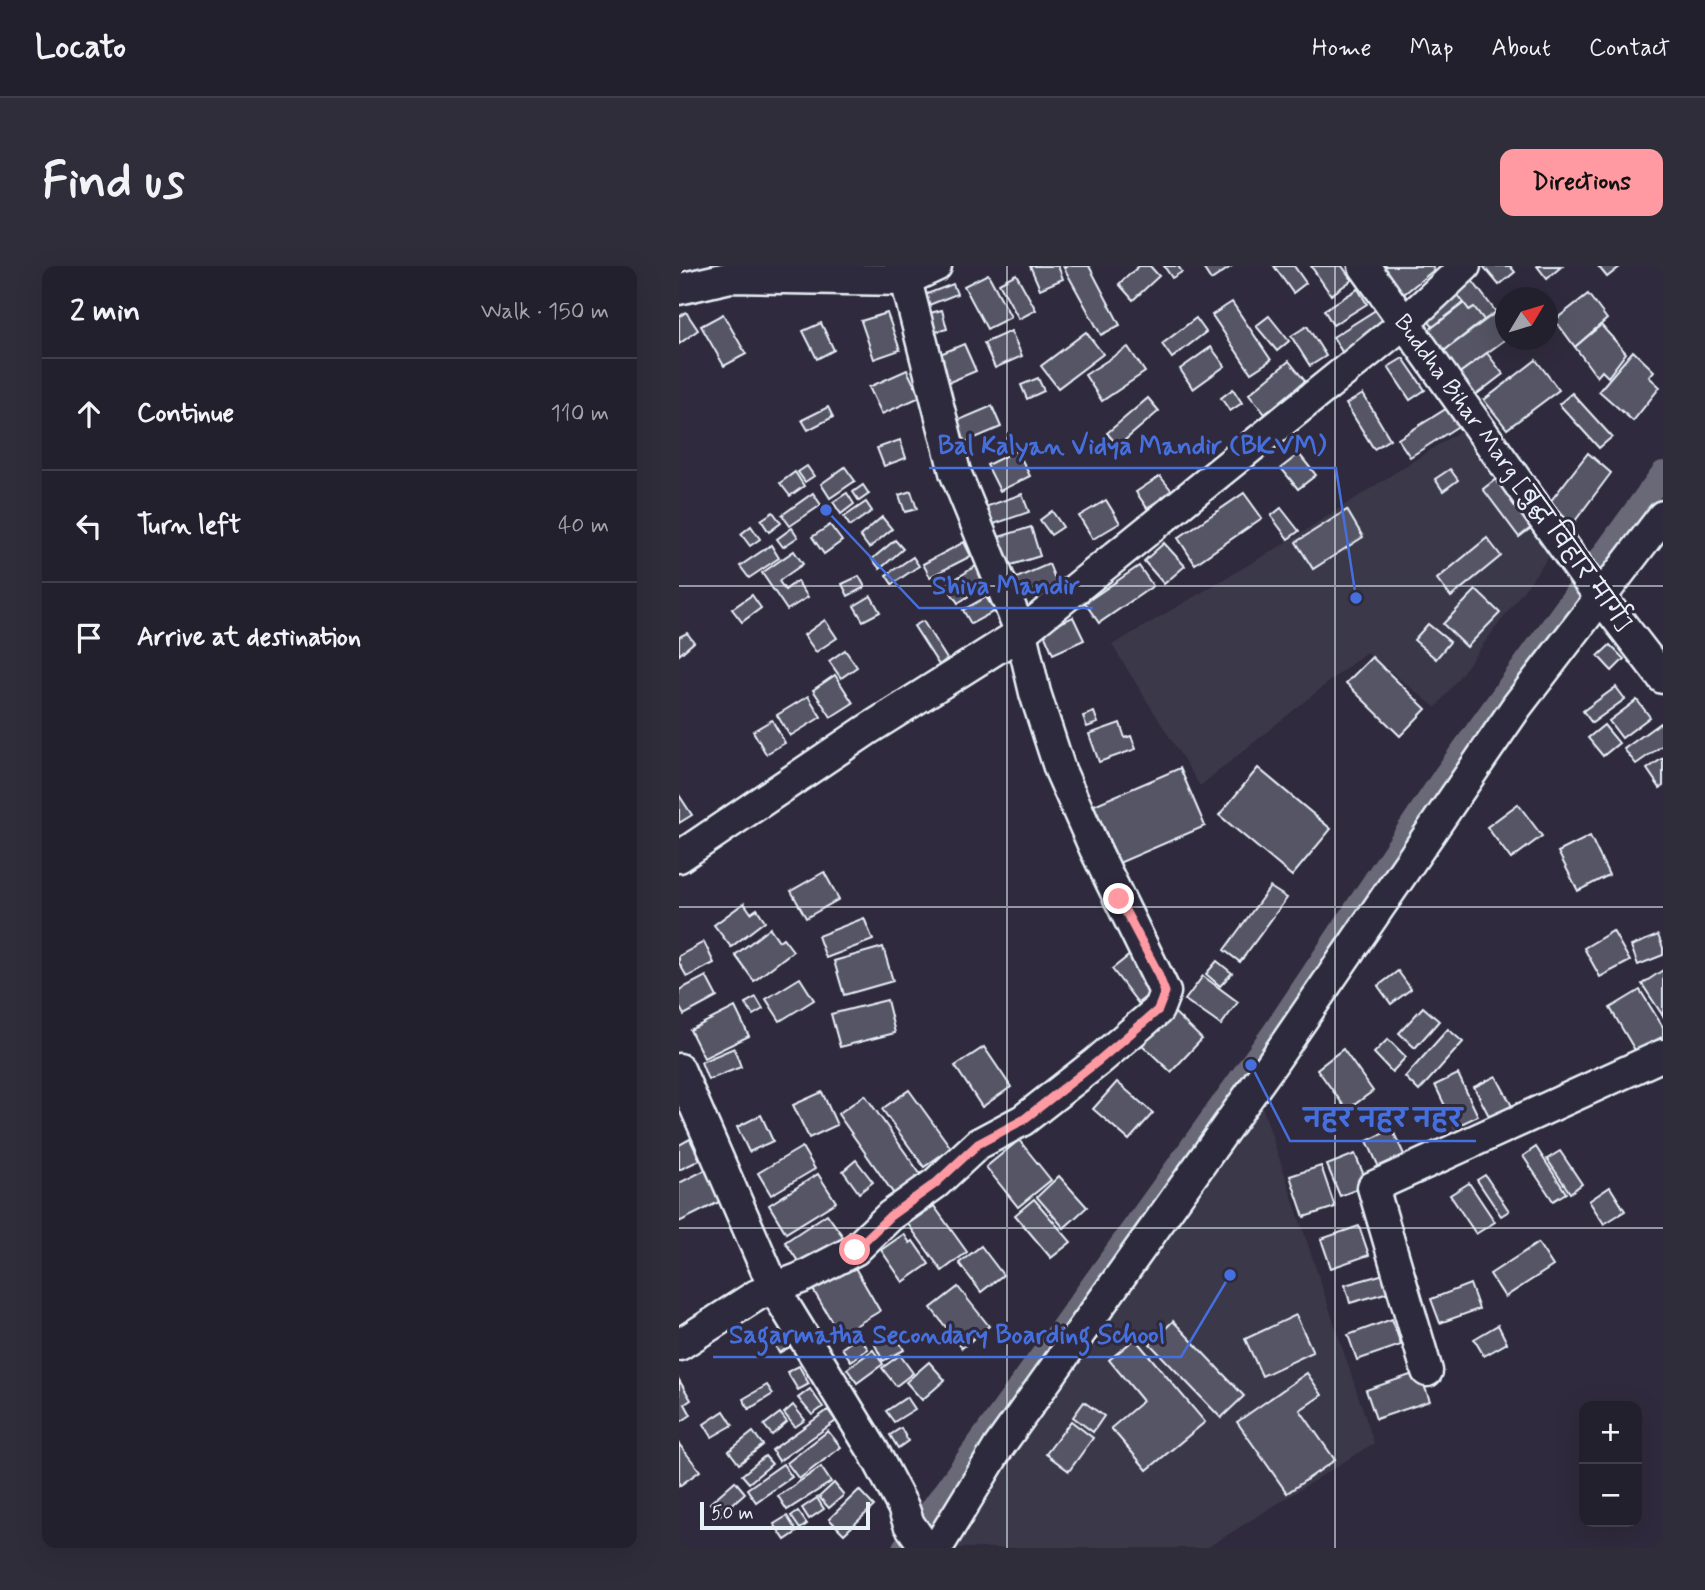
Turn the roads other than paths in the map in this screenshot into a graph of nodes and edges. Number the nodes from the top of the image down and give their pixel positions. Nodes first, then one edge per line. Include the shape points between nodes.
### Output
1 (936, 266) edge
2 (1364, 266) edge
3 (1465, 266) edge
4 (858, 273) edge
5 (906, 280) junction
6 (679, 289) edge
7 (1403, 324) junction
8 (1663, 516) edge
9 (1601, 597) junction
10 (1021, 633) junction
11 (1663, 678) edge
12 (679, 857) edge
13 (1663, 1055) edge
14 (679, 1069) edge
15 (688, 1112) edge
16 (775, 1290) junction
17 (679, 1345) edge
18 (1427, 1371) dead end
19 (925, 1542) edge

1 - 5 street
2 - 7 street, Buddha Bihar Marg [बुद्ध विहार मार्ग]
3 - 7 street
4 - 5 street
4 - 6 street via 731,277
5 - 10 street via 955,472
7 - 9 street, Buddha Bihar Marg [बुद्ध विहार मार्ग]
7 - 10 street
8 - 9 street
9 - 11 street, Buddha Bihar Marg [बुद्ध विहार मार्ग]
9 - 19 street via 1517,706 1273,1062 998,1448
10 - 12 street
10 - 16 street via 1060,770 1165,992 1158,1010 1097,1062 1023,1120 978,1144 855,1250
13 - 18 street via 1373,1187
14 - 15 street
15 - 16 street
16 - 17 street via 757,1295
16 - 19 street

